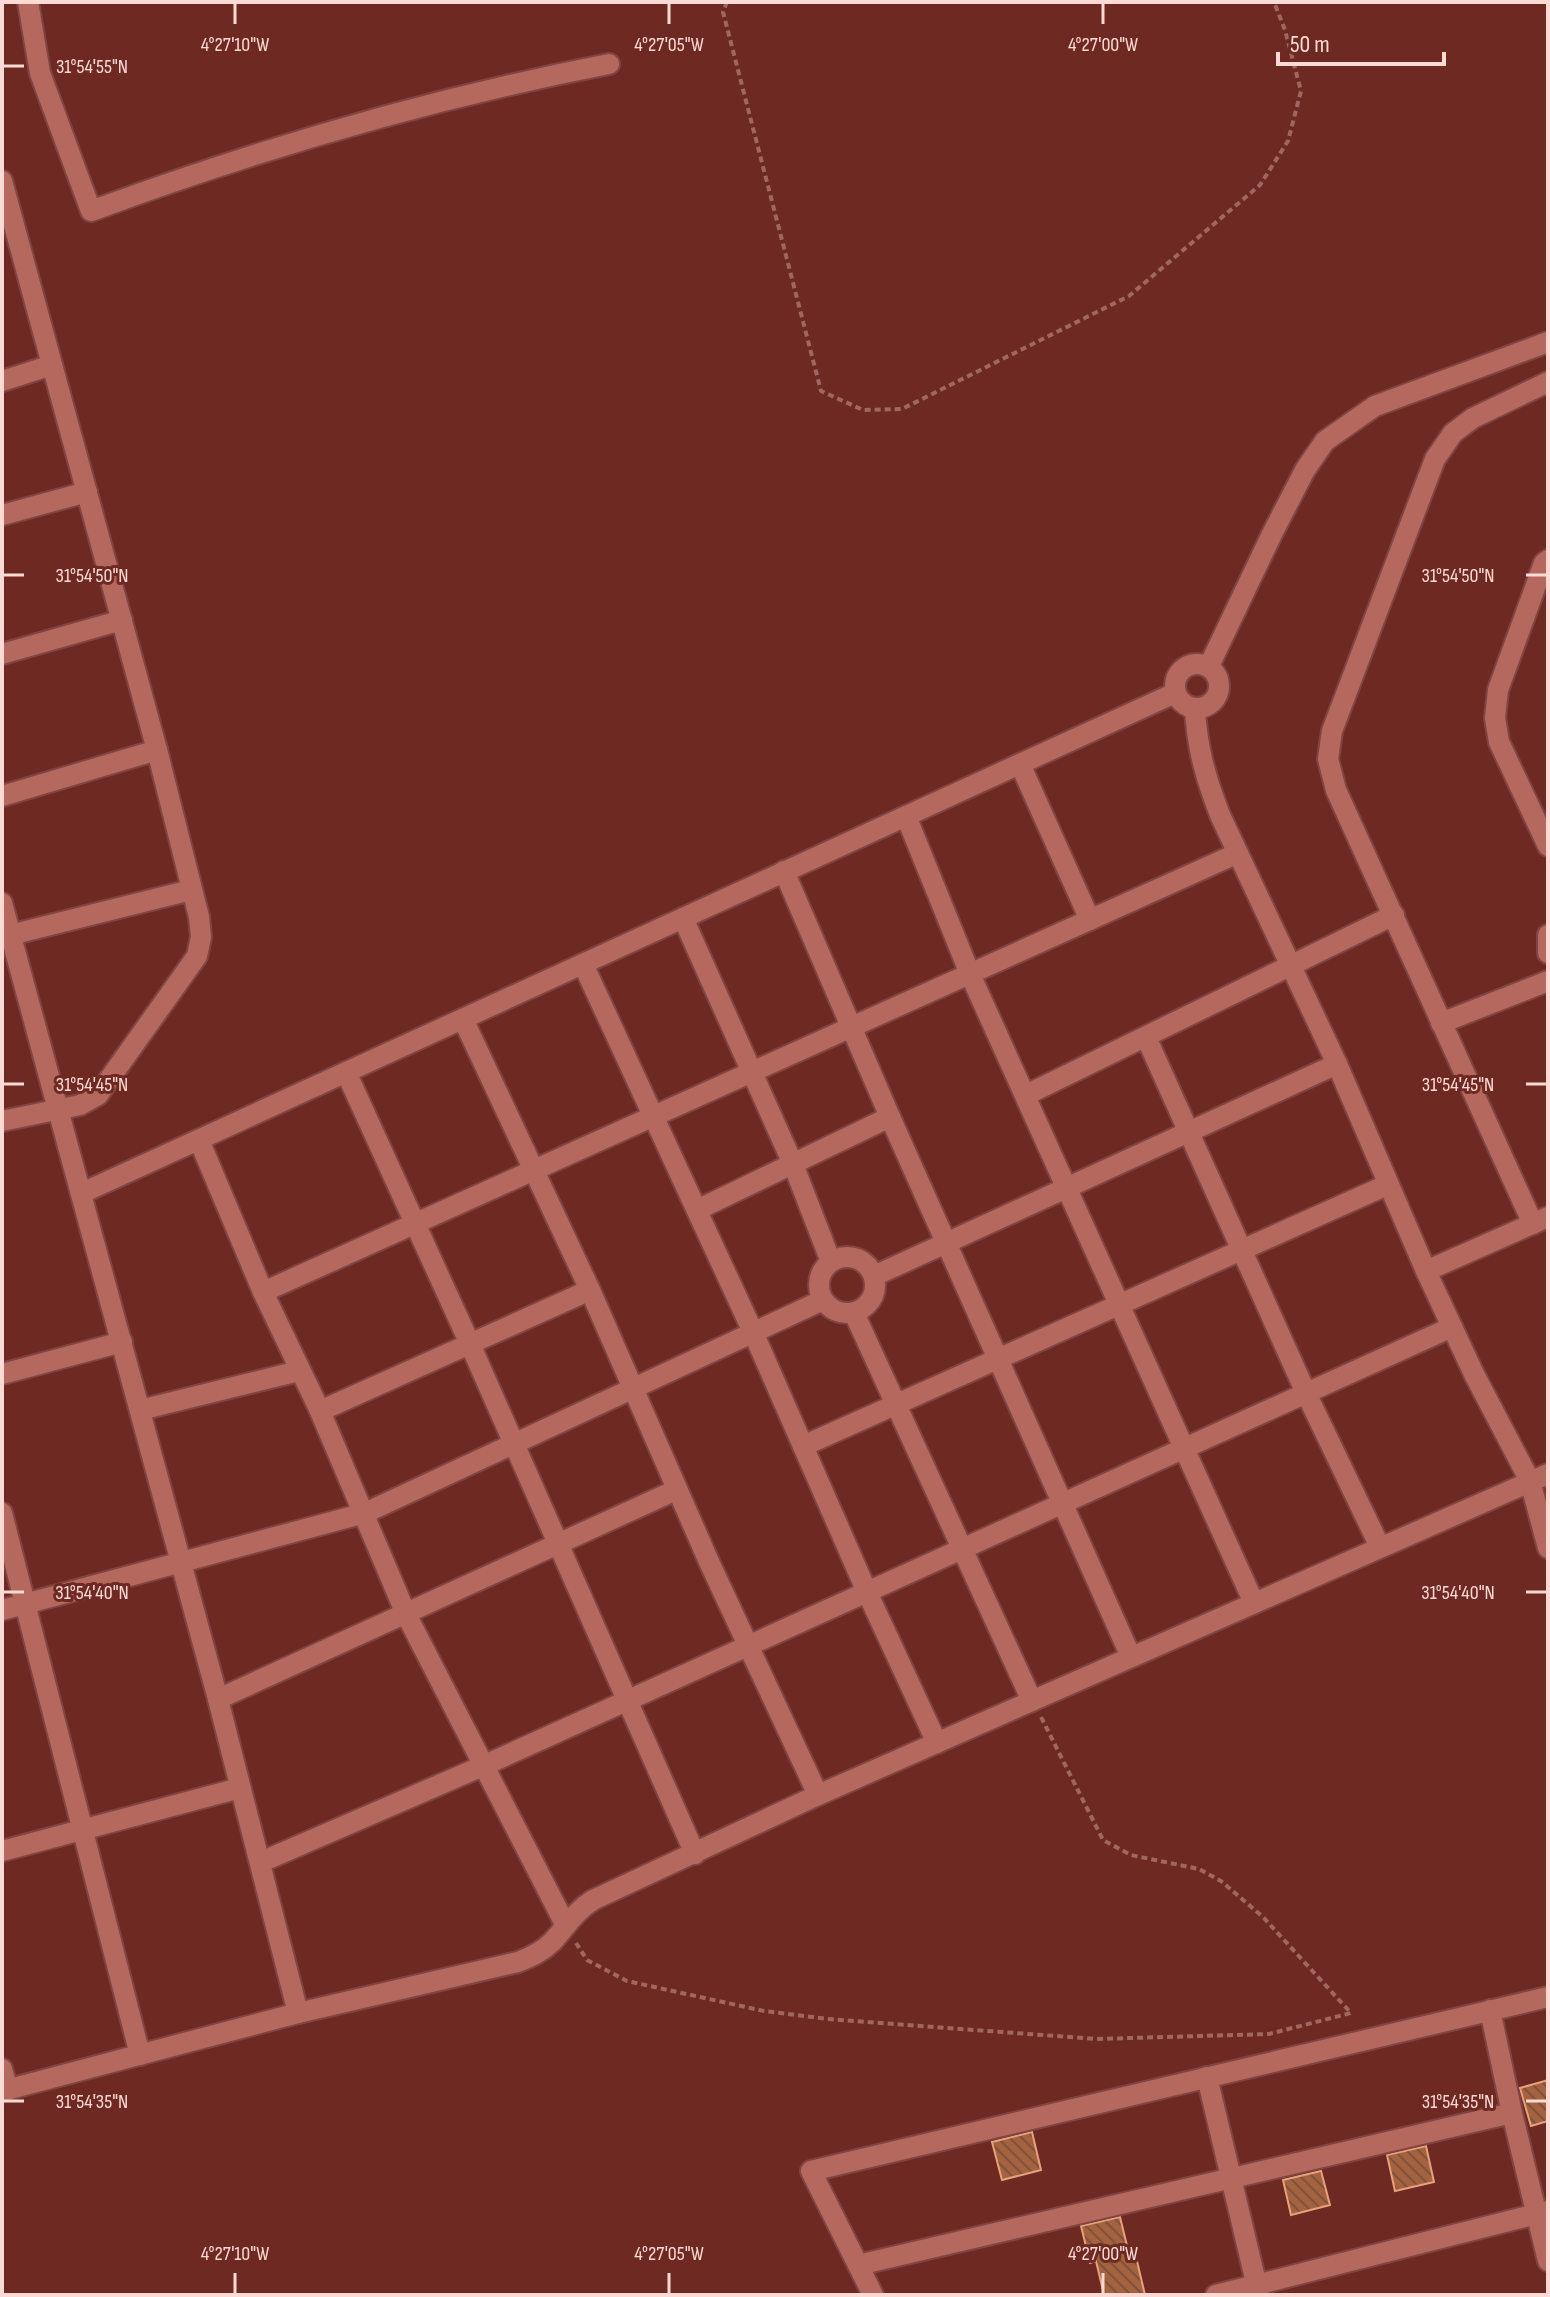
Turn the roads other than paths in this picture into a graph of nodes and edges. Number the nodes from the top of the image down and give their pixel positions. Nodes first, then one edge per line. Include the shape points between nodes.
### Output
1 (28, 2) edge
2 (609, 64) dead end
3 (2, 181) edge
4 (9, 237) edge
5 (1548, 342) edge
6 (52, 365) junction
7 (2, 381) edge
8 (1548, 382) edge
9 (87, 492) junction
10 (2, 515) edge
11 (1548, 560) edge
12 (122, 620) junction
13 (2, 654) edge
14 (1209, 666) junction
15 (1175, 693) junction
16 (1195, 709) junction
17 (157, 750) junction
18 (1020, 764) junction
19 (2, 796) edge
20 (906, 816) junction
21 (1548, 846) edge
22 (1236, 854) junction
23 (784, 871) junction
24 (191, 890) junction
25 (2, 903) edge
26 (1394, 915) junction
27 (683, 918) junction
28 (1090, 920) junction
29 (10, 935) junction
30 (1548, 935) edge
31 (1548, 953) edge
32 (583, 964) junction
33 (1291, 966) junction
34 (970, 974) junction
35 (12, 981) edge
36 (1548, 981) edge
37 (463, 1019) junction
38 (1441, 1023) junction
39 (851, 1028) junction
40 (1146, 1037) junction
41 (1337, 1064) junction
42 (346, 1072) junction
43 (753, 1072) junction
44 (1026, 1095) junction
45 (58, 1109) junction
46 (654, 1116) junction
47 (890, 1117) junction
48 (2, 1121) edge
49 (1188, 1132) junction
50 (199, 1140) junction
51 (793, 1164) junction
52 (535, 1170) junction
53 (1387, 1185) junction
54 (1065, 1188) junction
55 (82, 1193) junction
56 (697, 1210) junction
57 (1540, 1221) edge
58 (415, 1224) junction
59 (947, 1243) junction
60 (1241, 1250) junction
61 (831, 1262) junction
62 (1426, 1271) junction
63 (874, 1276) junction
64 (590, 1290) junction
65 (263, 1292) junction
66 (823, 1300) junction
67 (1119, 1304) junction
68 (854, 1313) junction
69 (1452, 1327) junction
70 (753, 1332) junction
71 (122, 1342) junction
72 (470, 1344) junction
73 (997, 1358) junction
74 (299, 1371) junction
75 (2, 1374) edge
76 (633, 1388) junction
77 (1306, 1393) junction
78 (895, 1403) junction
79 (140, 1410) junction
80 (320, 1411) junction
81 (512, 1445) junction
82 (803, 1446) junction
83 (1185, 1448) junction
84 (1539, 1478) edge
85 (676, 1490) junction
86 (1062, 1503) junction
87 (2, 1513) edge
88 (365, 1513) junction
89 (558, 1544) junction
90 (1380, 1547) junction
91 (1548, 1548) edge
92 (961, 1549) junction
93 (180, 1562) junction
94 (867, 1592) junction
95 (27, 1603) junction
96 (1254, 1603) junction
97 (2, 1610) edge
98 (406, 1614) junction
99 (748, 1646) junction
100 (1131, 1657) junction
101 (218, 1699) junction
102 (628, 1700) junction
103 (1032, 1701) junction
104 (937, 1743) junction
105 (485, 1765) junction
106 (240, 1788) junction
107 (818, 1795) junction
108 (83, 1829) junction
109 (2, 1851) edge
110 (695, 1854) junction
111 (261, 1862) junction
112 (565, 1924) junction
113 (1548, 1997) edge
114 (1490, 2010) junction
115 (298, 2013) junction
116 (140, 2055) junction
117 (2, 2069) edge
118 (1207, 2077) junction
119 (5, 2090) edge
120 (1512, 2113) junction
121 (1231, 2178) junction
122 (1542, 2212) edge
123 (1548, 2261) edge
124 (858, 2265) junction
125 (1258, 2290) edge
126 (875, 2294) edge
127 (1216, 2295) edge

1 - 2 street via 40,73 91,211 313,137
3 - 4 street
4 - 6 street
5 - 14 street via 1375,406 1325,441 1278,521
6 - 7 street
6 - 9 street
8 - 26 street via 1473,418 1453,433 1435,459 1332,731 1328,759 1336,790
9 - 10 street
9 - 12 street
11 - 21 street via 1498,690 1495,718 1499,742
12 - 13 street
12 - 17 street
14 - 15 street via 1198,663 1179,671
14 - 16 street via 1220,687 1207,706
15 - 16 street via 1182,704
15 - 18 street
16 - 22 street via 1204,776
17 - 19 street
17 - 24 street
18 - 20 street
18 - 28 street
20 - 23 street
20 - 34 street
22 - 28 street
22 - 33 street
23 - 27 street
23 - 39 street
24 - 29 street
24 - 45 street via 201,937 197,956 98,1095
25 - 29 street
26 - 33 street
26 - 38 street
27 - 32 street
27 - 43 street
28 - 34 street
29 - 35 street
30 - 31 street
32 - 37 street
32 - 46 street
33 - 40 street
33 - 41 street
34 - 39 street
34 - 44 street
35 - 45 street
36 - 38 street
37 - 42 street
37 - 52 street
38 - 57 street
39 - 43 street
39 - 47 street
40 - 44 street
40 - 49 street
41 - 49 street
41 - 53 street
42 - 50 street
42 - 58 street
43 - 46 street
43 - 51 street
44 - 54 street
45 - 48 street
45 - 55 street
46 - 52 street
46 - 56 street
47 - 51 street
47 - 59 street
49 - 54 street
49 - 60 street
50 - 55 street
50 - 65 street
51 - 56 street
51 - 61 street
52 - 58 street
52 - 64 street
53 - 60 street
53 - 62 street
54 - 59 street
54 - 67 street
55 - 71 street
56 - 70 street
57 - 62 street
58 - 65 street
58 - 72 street
59 - 63 street
59 - 73 street
60 - 67 street
60 - 77 street
61 - 63 street via 848,1257 864,1262
61 - 66 street via 818,1286
62 - 69 street
63 - 68 street via 875,1291 868,1305
64 - 72 street
64 - 76 street
65 - 74 street
66 - 68 street via 831,1309
66 - 70 street
67 - 73 street
67 - 83 street
68 - 78 street
69 - 77 street
69 - 84 street
70 - 76 street
70 - 82 street
71 - 75 street
71 - 79 street
72 - 80 street
72 - 81 street
73 - 78 street
73 - 86 street
74 - 79 street
74 - 80 street
76 - 81 street
76 - 85 street
77 - 83 street
77 - 90 street
78 - 82 street
78 - 92 street
79 - 93 street
80 - 88 street
81 - 88 street
81 - 89 street
82 - 94 street
83 - 86 street
83 - 96 street
84 - 90 street
84 - 91 street
85 - 89 street
85 - 99 street
86 - 92 street
86 - 100 street
87 - 95 street
88 - 93 street
88 - 98 street
89 - 98 street
89 - 102 street
90 - 96 street
92 - 94 street
92 - 103 street
93 - 95 street
93 - 101 street
94 - 99 street
94 - 104 street
95 - 97 street
95 - 108 street
96 - 100 street
98 - 101 street
98 - 105 street
99 - 102 street
99 - 107 street
100 - 103 street
101 - 106 street
102 - 105 street
102 - 110 street
103 - 104 street
104 - 107 street
105 - 111 street
105 - 112 street
106 - 108 street
106 - 111 street
107 - 110 street
108 - 109 street
108 - 116 street
110 - 112 street via 593,1900
111 - 115 street
112 - 115 street via 545,1947 518,1962
113 - 114 street
114 - 118 street
114 - 120 street
115 - 116 street
116 - 119 street
117 - 119 street
118 - 121 street
118 - 124 street via 811,2171
120 - 121 street
120 - 122 street
121 - 124 street
121 - 125 street
122 - 123 street
122 - 125 street
124 - 126 street
125 - 127 street

